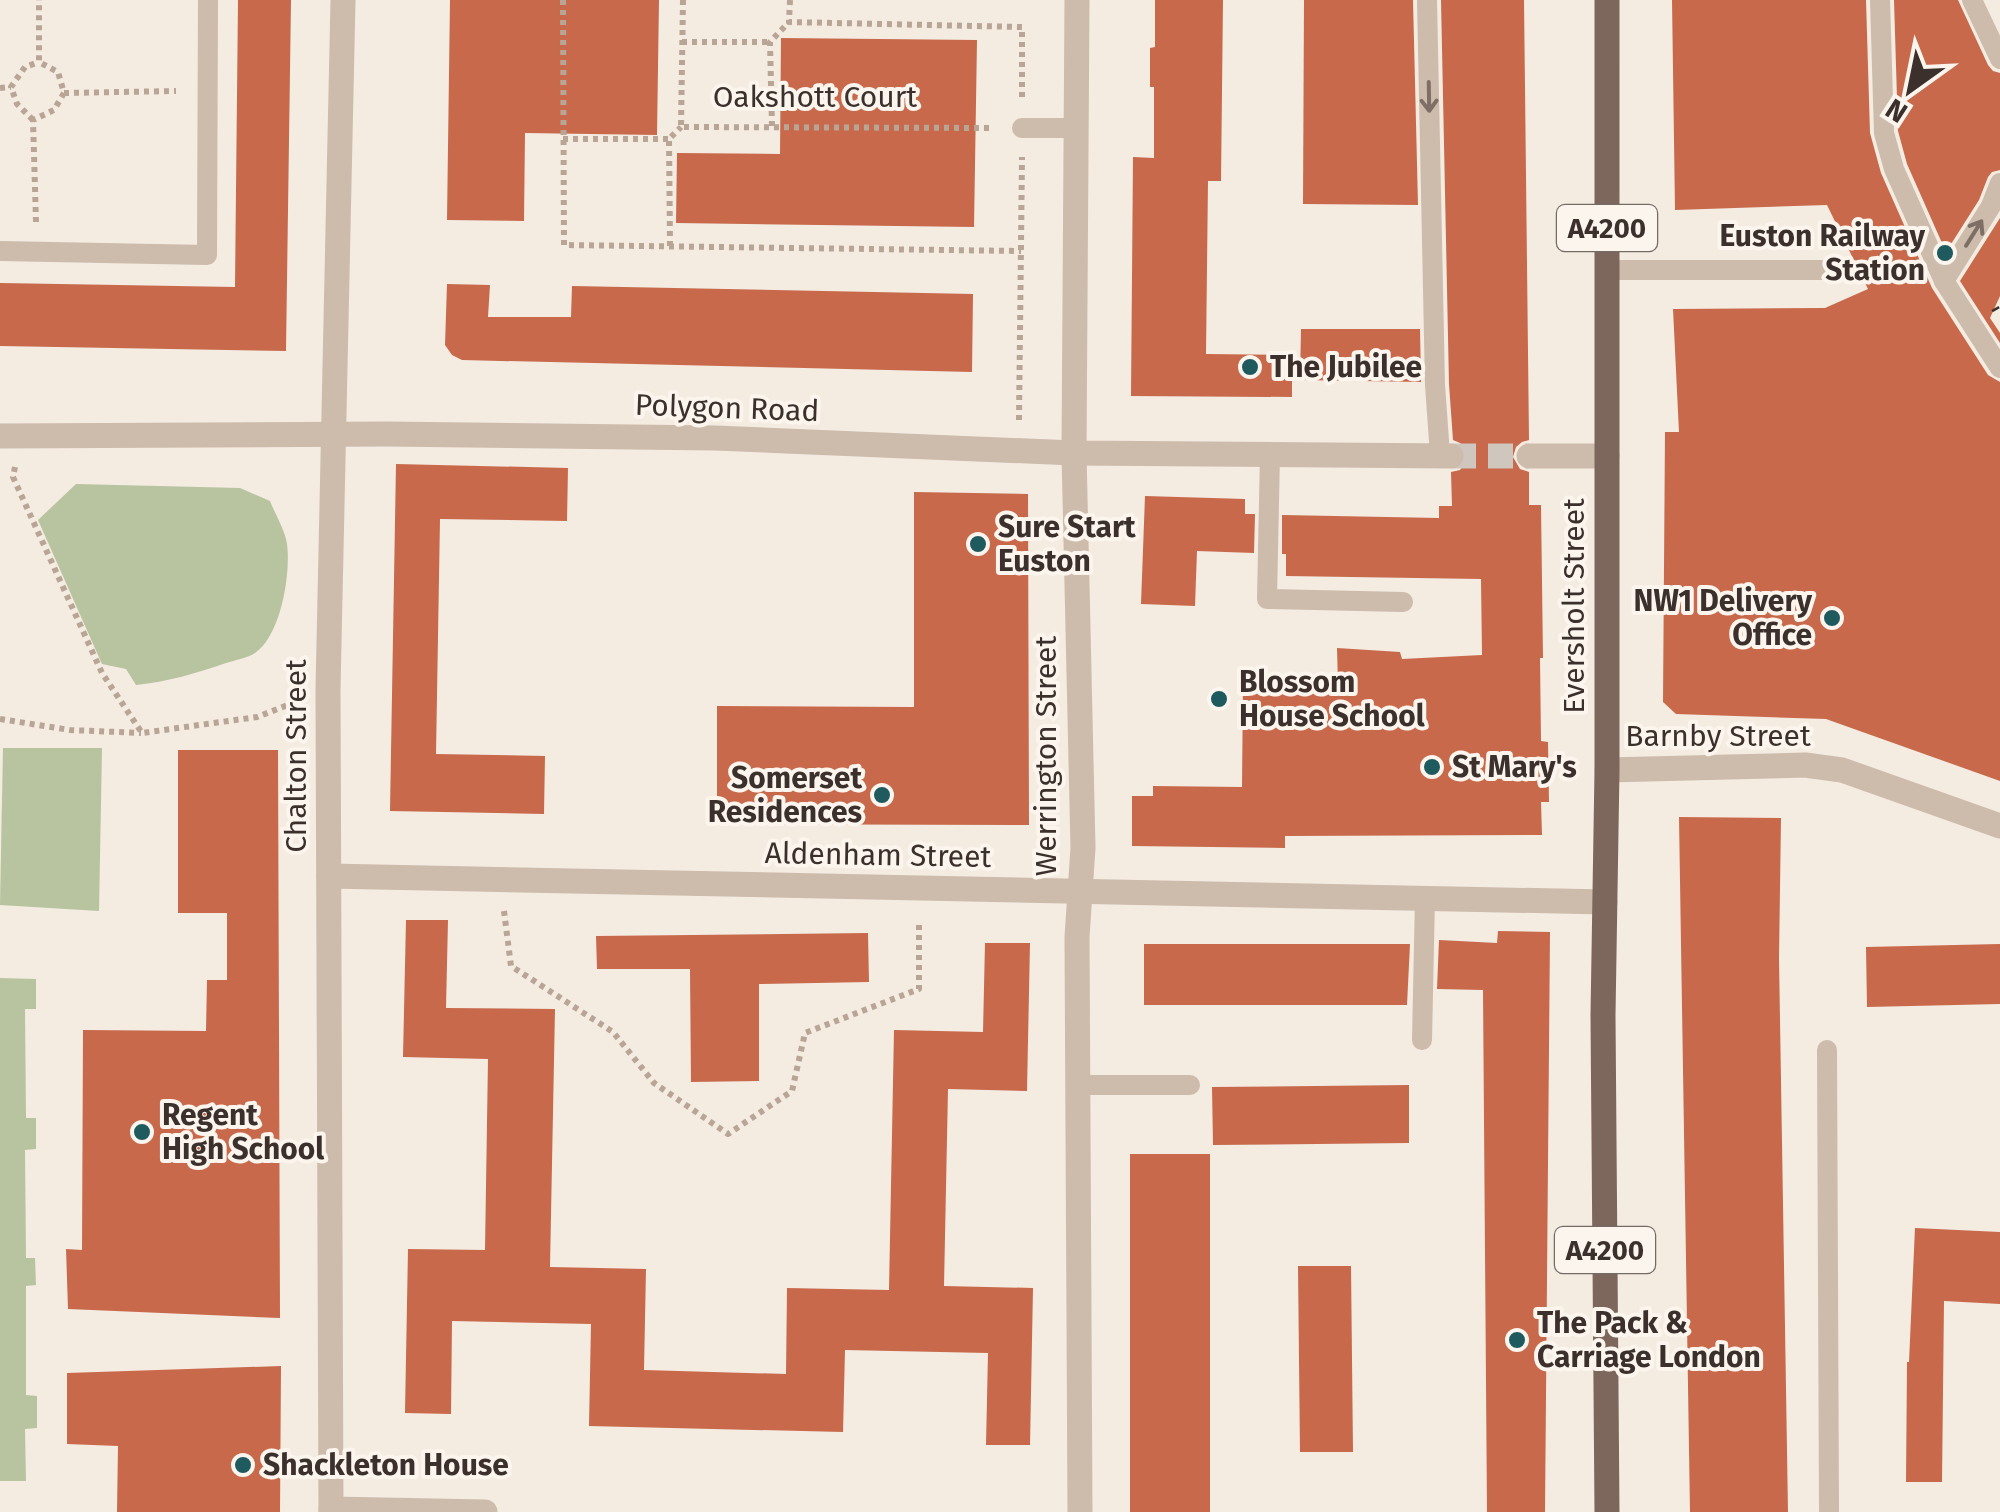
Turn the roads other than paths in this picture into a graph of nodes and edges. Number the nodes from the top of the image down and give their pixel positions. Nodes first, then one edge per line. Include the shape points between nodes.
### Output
1 (208, 0) edge
2 (343, 0) edge
3 (1077, 0) edge
4 (1427, 0) edge
5 (1607, 0) edge
6 (1880, 0) edge
7 (1972, 0) edge
8 (2000, 59) edge
9 (1022, 128) road end
10 (1076, 128) junction
11 (2000, 183) edge
12 (0, 251) edge
13 (1607, 270) junction
14 (1834, 270) dead end
15 (1944, 281) junction
16 (2000, 368) edge
17 (334, 434) junction
18 (10, 436) edge
19 (1074, 453) junction
20 (1270, 454) junction
21 (1446, 456) joint
22 (1529, 456) tunnel mouth
23 (1607, 456) junction
24 (1403, 602) dead end
25 (1607, 770) junction
26 (2000, 826) edge
27 (329, 876) junction
28 (1079, 892) junction
29 (1425, 898) junction
30 (1605, 902) junction
31 (1422, 1040) dead end
32 (1827, 1050) dead end
33 (1078, 1084) junction
34 (1190, 1085) dead end
35 (331, 1510) edge
36 (485, 1512) edge
37 (1080, 1512) edge
38 (1607, 1512) edge
39 (1829, 1512) edge

1 - 12 lane via 208,255
2 - 17 street, Chalton Street
3 - 10 street, Werrington Street
4 -> 21 lane via 1434,385
5 - 13 main road, Eversholt Street / A4200
6 - 15 lane, bridge via 1884,133
7 - 8 lane
9 - 10 lane
10 - 19 street, Werrington Street
15 -> 11 lane, bridge
13 - 14 lane
13 - 23 main road, Eversholt Street / A4200
15 - 16 lane
17 - 18 street, Polygon Road
17 - 19 street, Polygon Road via 715,438
17 - 27 street, Chalton Street
19 - 20 street, Polygon Road
19 - 28 street, Werrington Street
20 - 21 street, Polygon Road
20 - 24 lane via 1267,600
22 - 23 street
23 - 25 main road, Eversholt Street / A4200
25 - 26 street, Barnby Street via 1842,770
25 - 30 main road, Eversholt Street / A4200
27 - 28 street, Aldenham Street
27 - 35 street, Chalton Street
28 - 29 street, Aldenham Street
28 - 33 street, Werrington Street
29 - 30 street, Aldenham Street
29 - 31 lane
30 - 38 main road, Eversholt Street / A4200
32 - 39 lane
33 - 34 lane
33 - 37 street, Werrington Street
35 - 36 street

